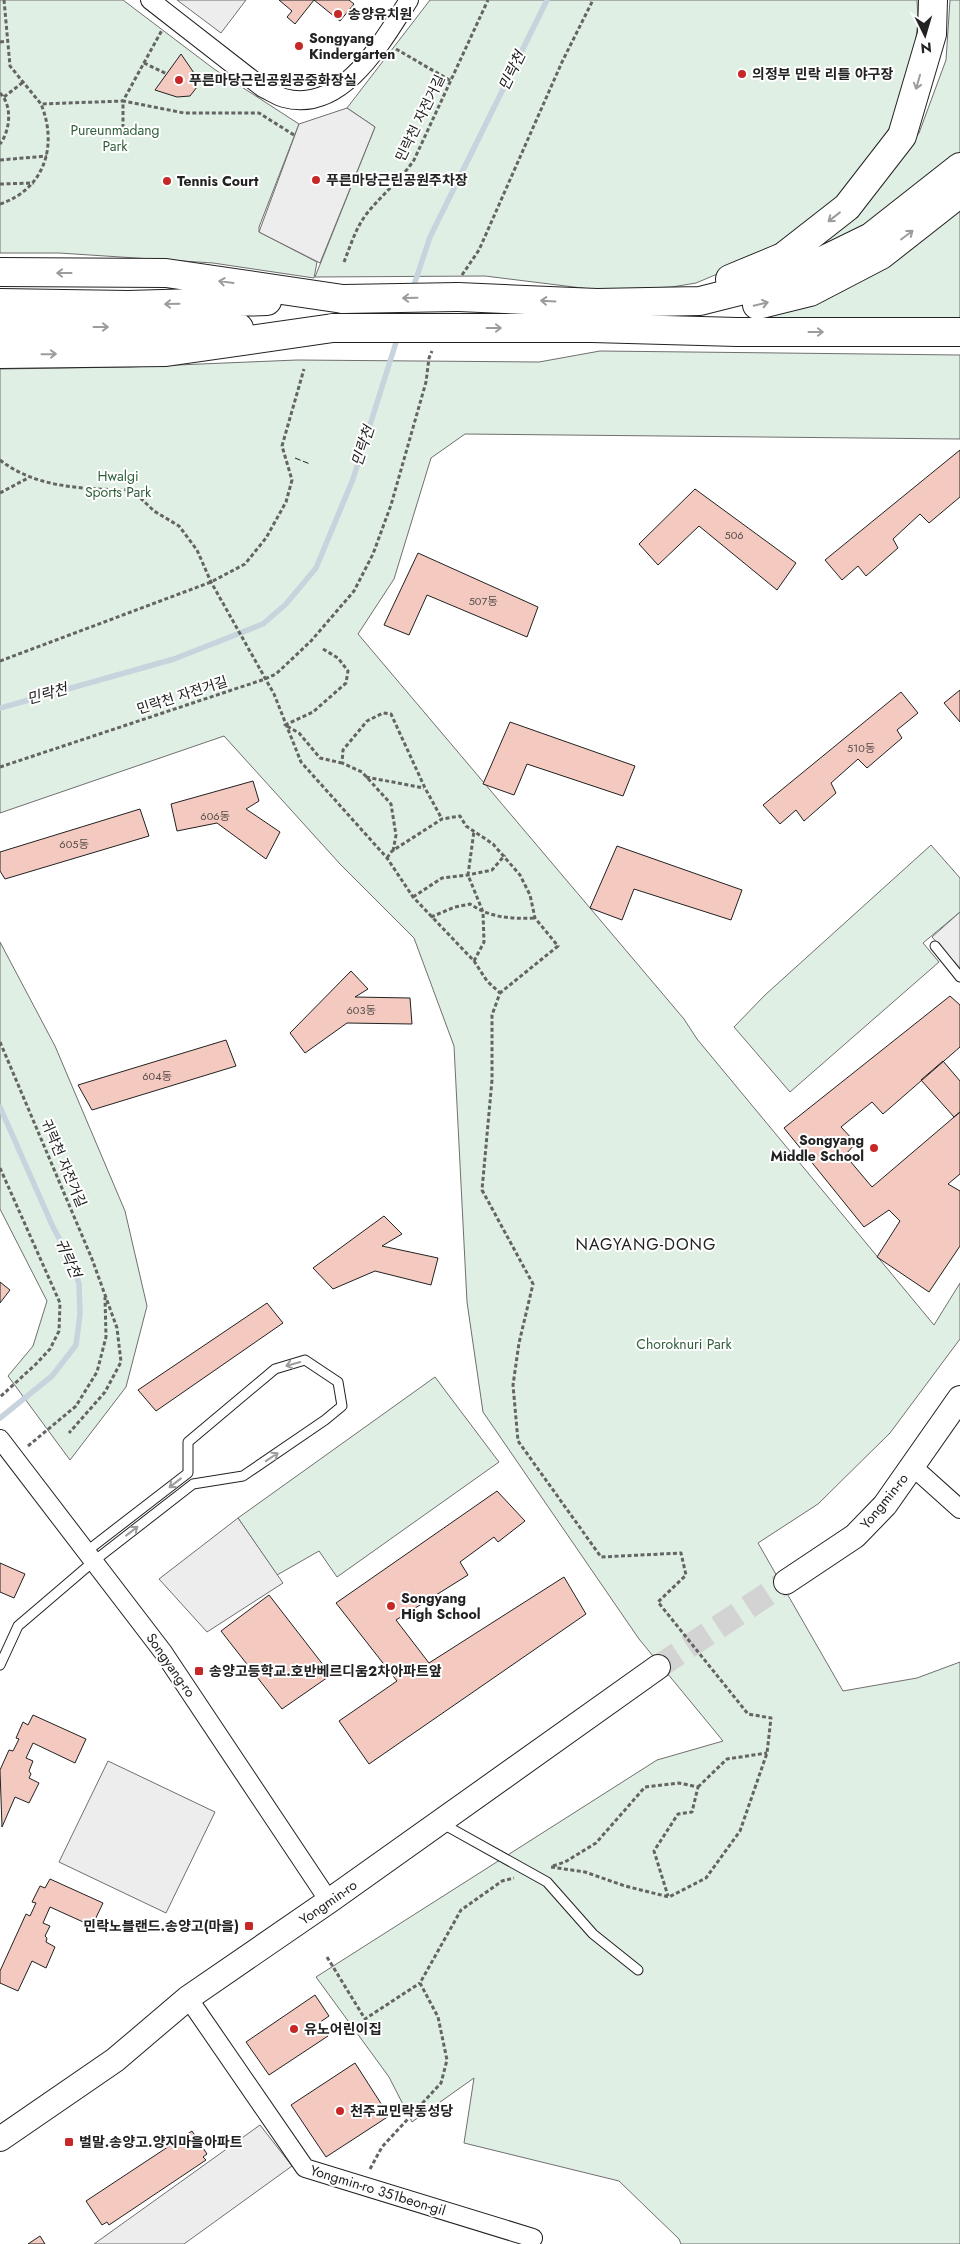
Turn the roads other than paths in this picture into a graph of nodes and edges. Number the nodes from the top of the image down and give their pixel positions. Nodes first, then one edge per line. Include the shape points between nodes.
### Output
1 (150, 0) edge
2 (409, 0) edge
3 (934, 0) edge
4 (960, 167) edge
5 (960, 193) edge
6 (0, 272) edge
7 (343, 299) junction
8 (0, 303) edge
9 (594, 315) junction
10 (0, 327) edge
11 (333, 328) junction
12 (960, 332) edge
13 (0, 354) edge
14 (935, 946) dead end
15 (960, 977) edge
16 (960, 1398) edge
17 (9, 1449) edge
18 (912, 1466) junction
19 (960, 1509) edge
20 (90, 1556) junction
21 (786, 1582) tunnel mouth
22 (0, 1665) edge
23 (658, 1667) tunnel mouth
24 (440, 1822) junction
25 (329, 1901) junction
26 (638, 1970) dead end
27 (188, 1998) junction
28 (0, 2139) edge
29 (533, 2238) dead end

1 - 2 street via 263,88 284,98 304,100 334,92 355,74 382,42
3 -> 9 highway via 932,34 902,136 847,207 783,257 714,285
4 - 9 highway via 871,237 783,280 700,301
9 -> 5 highway via 718,314 810,292 881,254
7 -> 6 highway via 166,273
7 -> 8 highway via 128,305
9 -> 7 highway, bridge via 458,297
11 -> 9 highway, bridge via 446,328
9 -> 12 highway via 737,332
10 -> 11 highway
13 -> 11 highway via 166,352
14 - 15 lane
16 - 18 street, Yongmin-ro
17 - 20 street, Songyang-ro
18 - 19 street
18 - 21 street, Yongmin-ro via 884,1505 855,1536
20 -> 20 lane via 193,1484 243,1476 325,1420 342,1406 338,1382 306,1360 275,1369 188,1442 188,1473
20 - 22 lane via 18,1626
20 - 25 street, Songyang-ro via 163,1652
23 - 24 street, Yongmin-ro
24 - 25 street, Yongmin-ro
24 - 26 lane via 547,1882 593,1934
25 - 27 street, Yongmin-ro
27 - 28 street, Yongmin-ro via 116,2060
27 - 29 street, Yongmin-ro 351beon-gil via 305,2168

